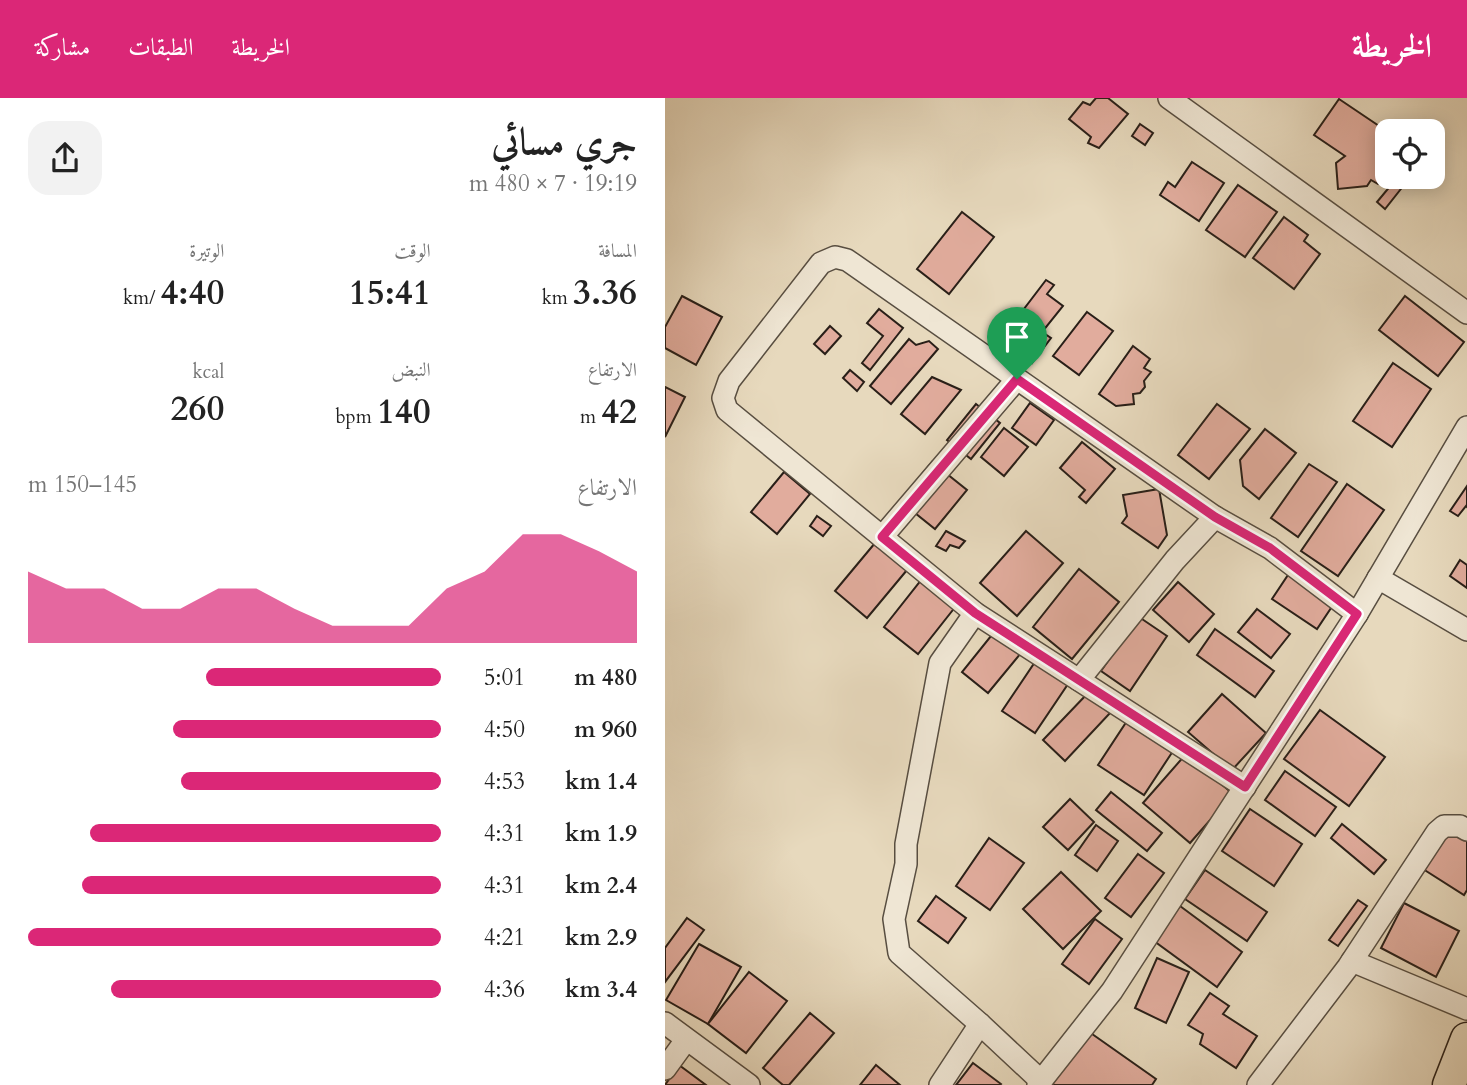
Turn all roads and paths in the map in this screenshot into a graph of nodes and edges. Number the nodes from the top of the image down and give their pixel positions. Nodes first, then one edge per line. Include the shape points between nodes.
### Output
1 (1169, 98) edge
2 (1467, 313) edge
3 (1017, 379) junction
4 (1467, 427) edge
5 (1215, 517) junction
6 (882, 537) junction
7 (1378, 578) junction
8 (975, 613) junction
9 (1357, 614) junction
10 (1467, 630) edge
11 (1079, 680) junction
12 (1245, 787) junction
13 (1467, 830) edge
14 (1352, 961) junction
15 (1467, 1009) edge
16 (665, 1023) edge
17 (981, 1024) junction
18 (1467, 1039) edge
19 (686, 1040) junction
20 (665, 1069) edge
21 (1039, 1083) edge
22 (749, 1085) edge
23 (940, 1085) edge
24 (1258, 1085) edge
25 (1449, 1085) edge

1 - 2 street
3 - 5 street
3 - 6 street
3 - 6 street via 847,260 835,257 821,262 729,381 723,398 727,410
4 - 7 street
5 - 9 street via 1270,548
5 - 11 street
6 - 8 street
7 - 9 street
7 - 10 street
8 - 11 street
8 - 17 street via 940,663 894,919 899,953
9 - 12 street
11 - 12 street
12 - 21 street via 1112,991
13 - 14 street via 1444,826 1437,832
14 - 15 street
14 - 24 street
16 - 19 street
17 - 21 street
17 - 23 street
18 - 25 main road
19 - 20 street
19 - 22 street

